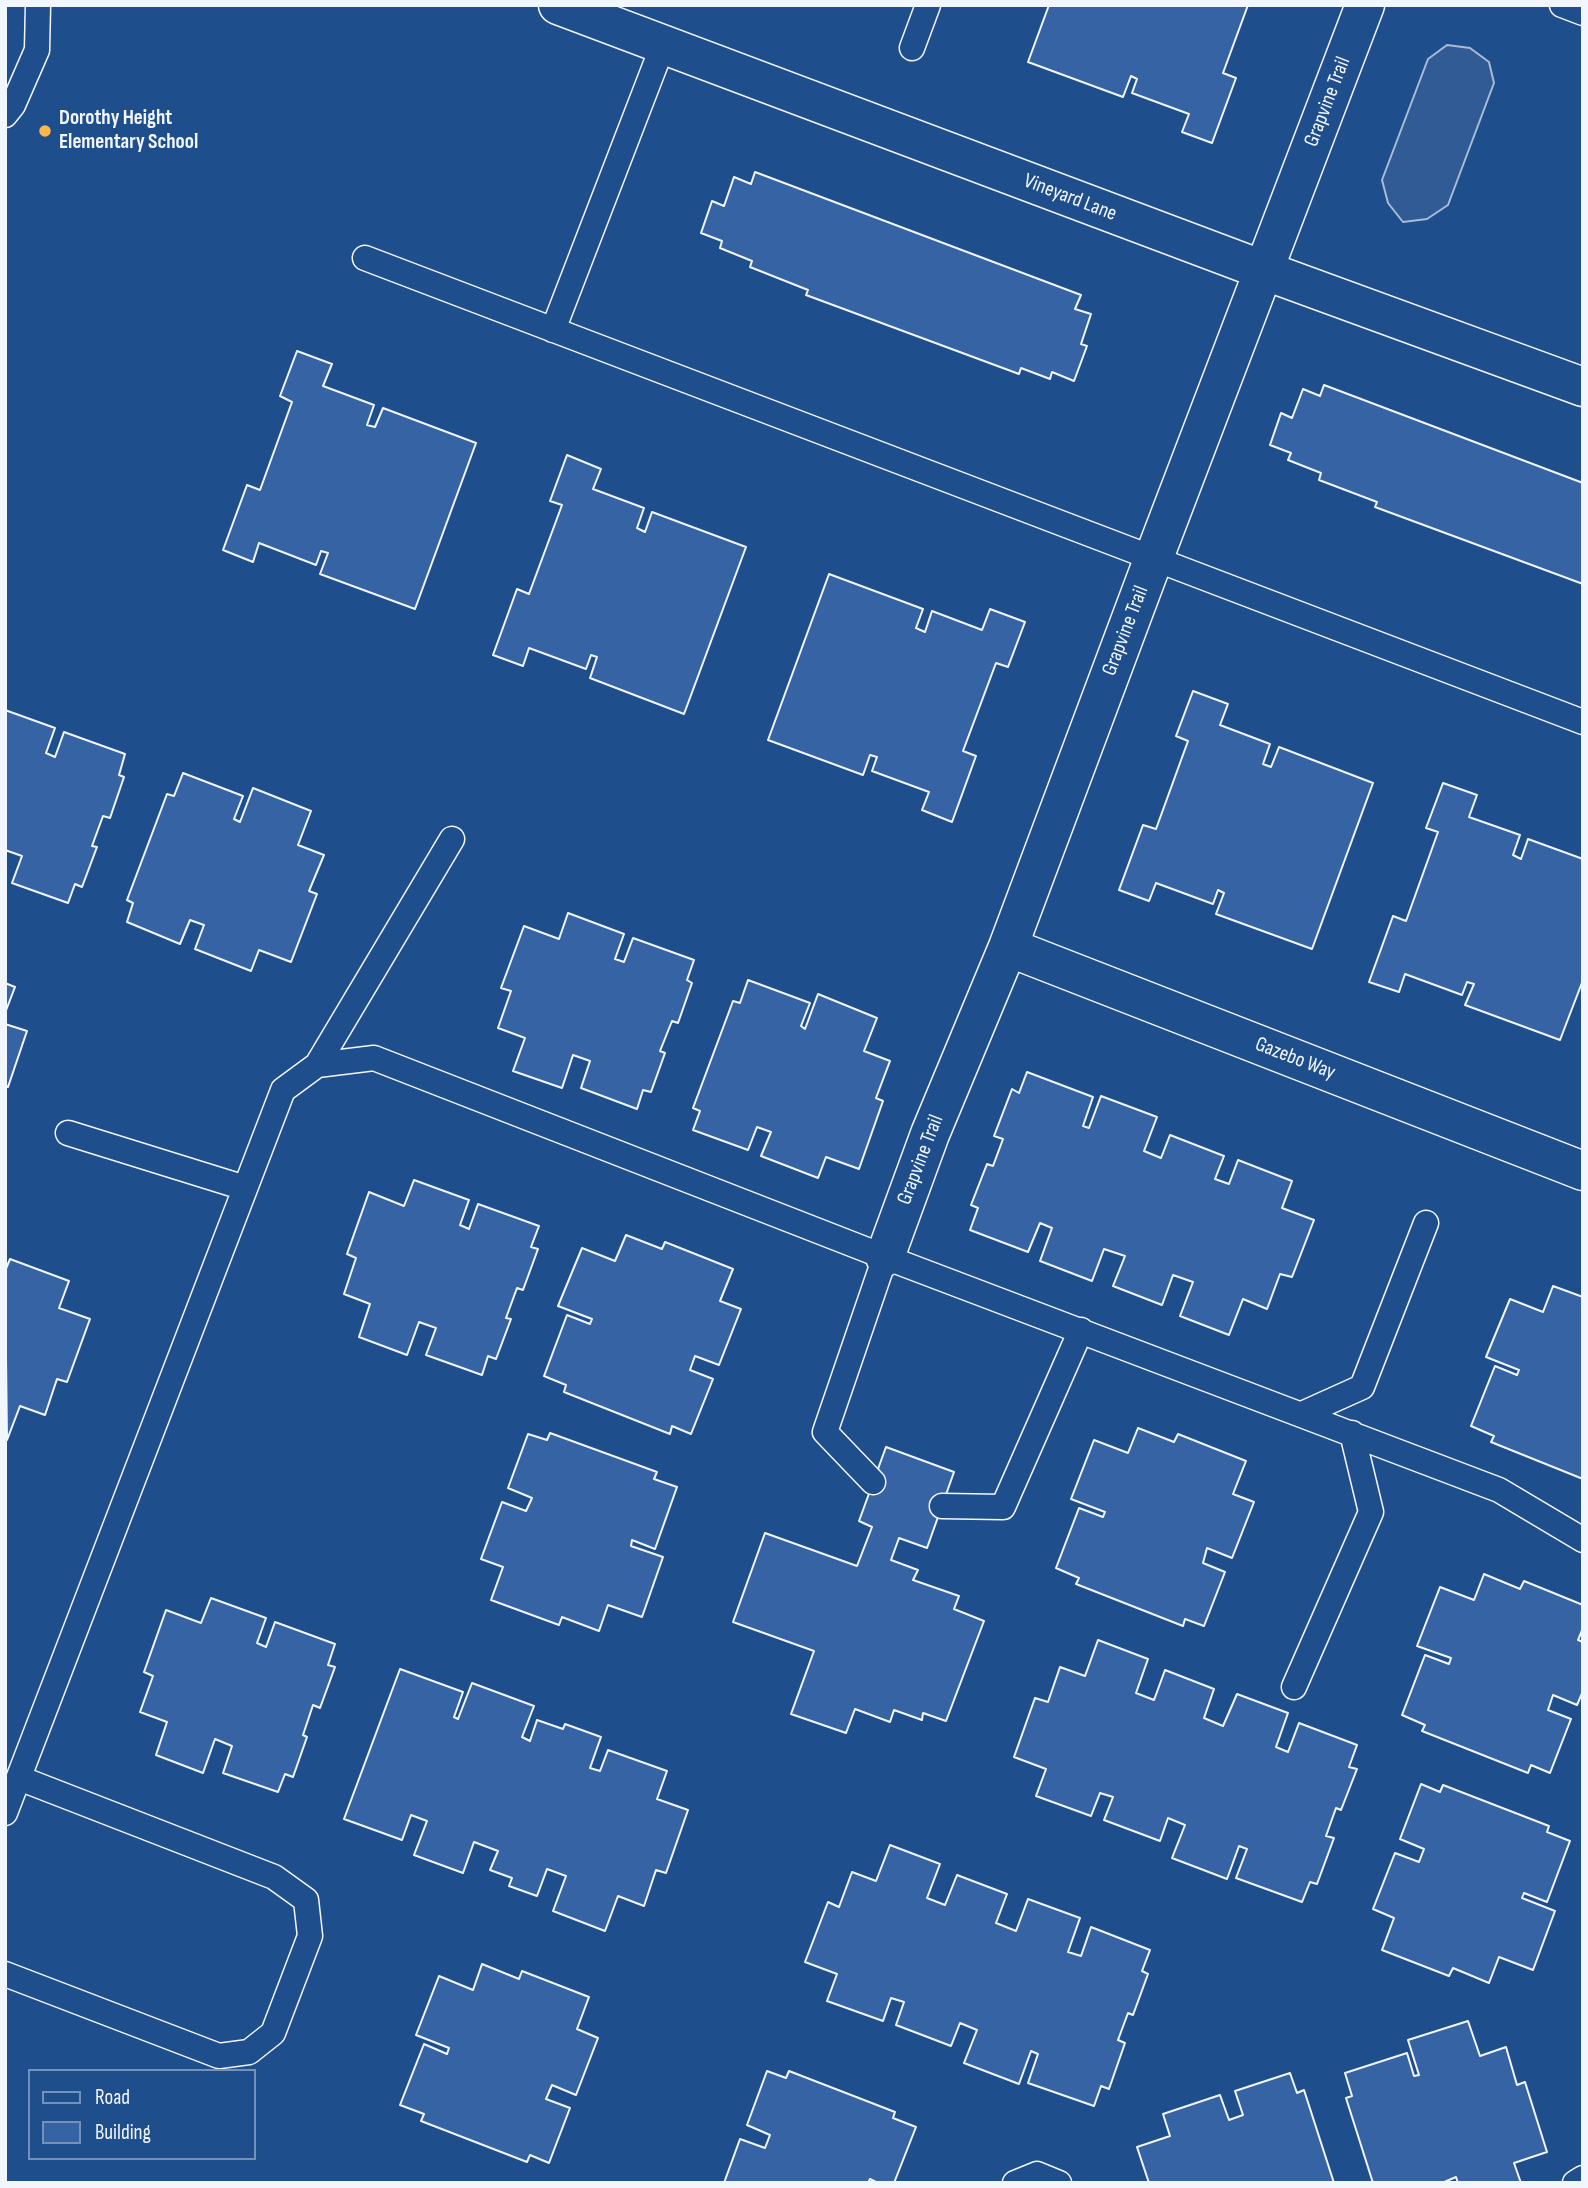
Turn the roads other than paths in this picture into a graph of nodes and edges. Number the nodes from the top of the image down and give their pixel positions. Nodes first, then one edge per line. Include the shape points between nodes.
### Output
1 (38, 5) edge
2 (558, 5) edge
3 (928, 5) edge
4 (1365, 5) edge
5 (1562, 5) edge
6 (1583, 13) edge
7 (663, 45) junction
8 (912, 48) dead end
9 (5, 115) edge
10 (365, 258) dead end
11 (1263, 270) junction
12 (553, 330) junction
13 (1583, 387) edge
14 (1153, 560) junction
15 (1583, 722) edge
16 (452, 839) dead end
17 (1008, 947) junction
18 (317, 1065) junction
19 (68, 1133) dead end
20 (1583, 1171) edge
21 (245, 1188) junction
22 (1426, 1223) dead end
23 (886, 1257) junction
24 (1081, 1330) junction
25 (1302, 1414) junction
26 (1352, 1433) junction
27 (873, 1482) dead end
28 (942, 1506) dead end
29 (1583, 1540) edge
30 (1294, 1688) dead end
31 (19, 1778) junction
32 (5, 1813) edge
33 (5, 1974) edge
34 (1583, 2178) edge
35 (1015, 2183) edge
36 (1059, 2183) edge
37 (1575, 2183) edge

1 - 9 lane via 37,50
2 - 7 street, Vineyard Lane
3 - 8 lane
4 - 11 street, Grapvine Trail
5 - 6 lane
7 - 11 street, Vineyard Lane
7 - 12 lane
10 - 12 lane
11 - 13 street, Vineyard Lane
11 - 14 street, Grapvine Trail
12 - 14 lane
14 - 15 lane
14 - 17 street, Grapvine Trail
16 - 18 lane
17 - 20 street, Gazebo Way
17 - 23 street, Grapvine Trail via 930,1134
18 - 21 lane via 283,1090
18 - 23 lane via 374,1058
19 - 21 lane
21 - 31 lane
22 - 25 lane via 1362,1387
23 - 24 lane
23 - 27 lane via 825,1432
24 - 25 lane
24 - 28 lane via 1003,1507
25 - 26 lane
26 - 29 lane via 1499,1490
26 - 30 lane via 1371,1512
31 - 32 lane
31 - 33 lane via 274,1877 306,1900 310,1936 273,2033 248,2052 219,2056
34 - 37 lane
35 - 36 lane via 1037,2174

